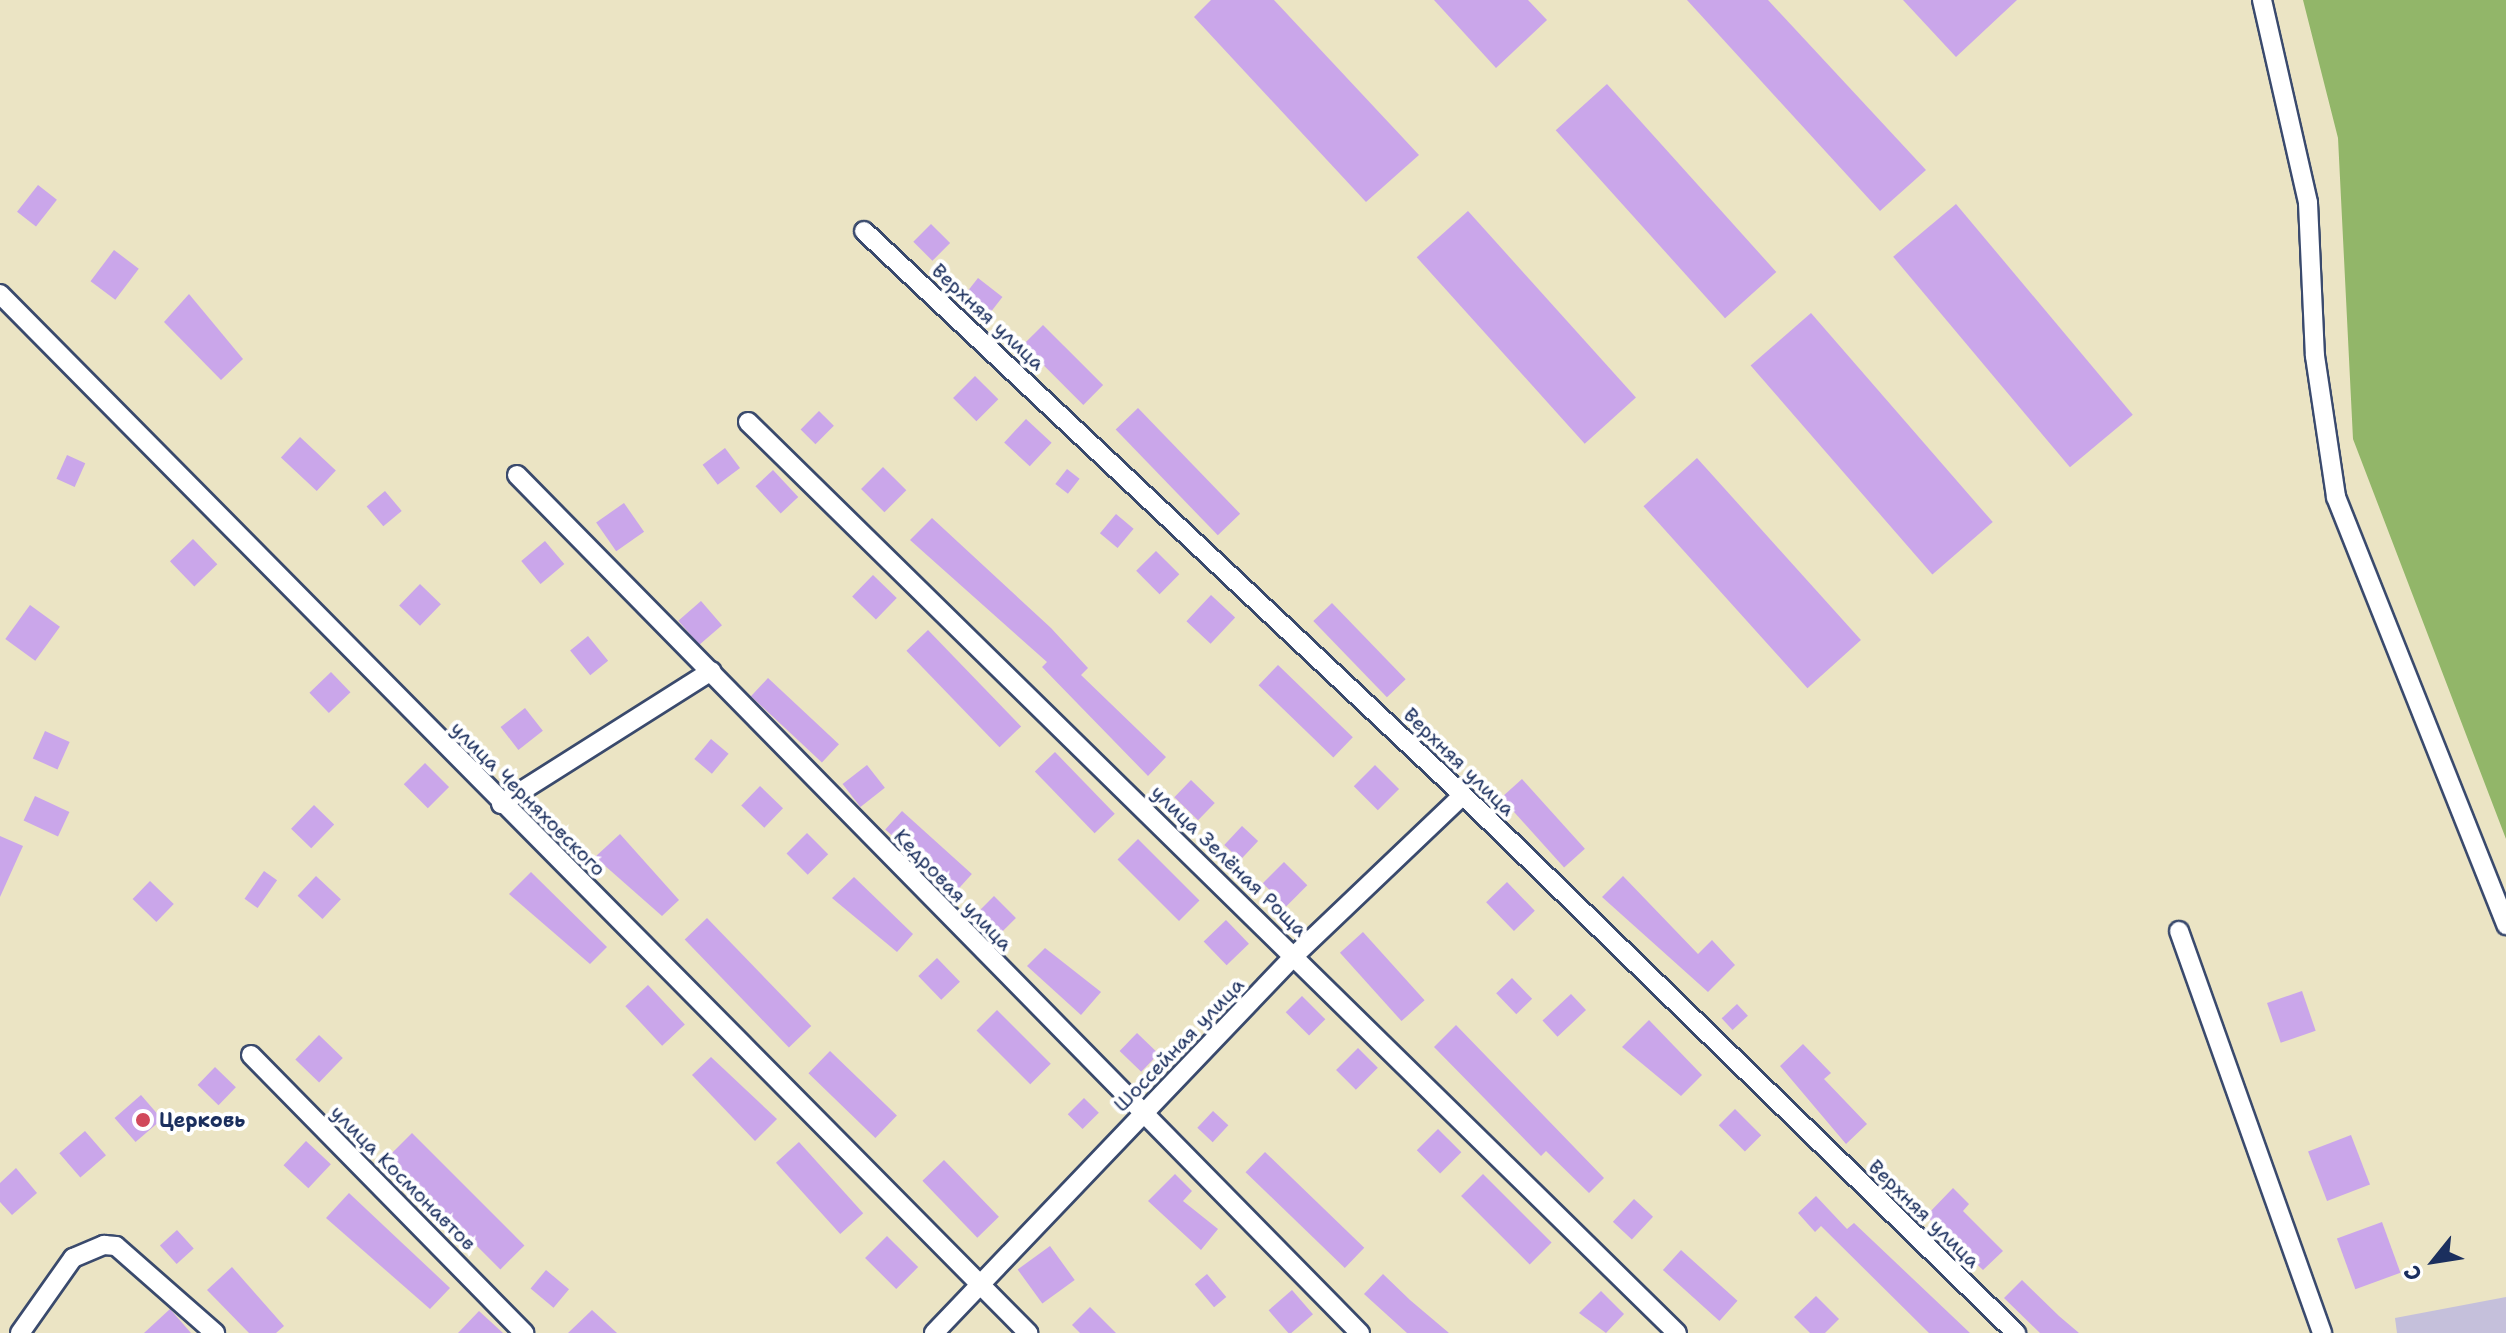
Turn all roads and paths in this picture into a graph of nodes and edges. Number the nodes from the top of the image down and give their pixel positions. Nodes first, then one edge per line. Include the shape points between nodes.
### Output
1 (2262, 0) edge
2 (864, 231) dead end
3 (0, 294) edge
4 (748, 422) dead end
5 (517, 475) dead end
6 (711, 671) junction
7 (1463, 795) junction
8 (501, 804) junction
9 (2506, 925) edge
10 (2179, 931) dead end
11 (1294, 956) junction
12 (251, 1055) dead end
13 (1141, 1115) junction
14 (981, 1285) junction
15 (20, 1333) edge
16 (215, 1333) edge
17 (524, 1333) edge
18 (934, 1333) edge
19 (1028, 1333) edge
20 (1360, 1333) edge
21 (1677, 1333) edge
22 (2016, 1333) edge
23 (2322, 1333) edge

1 - 9 street via 2308,203 2315,356 2336,497
2 - 7 street, Верхняя улица
3 - 8 street, улица Черняховского
4 - 11 street, улица Зелёная Роща
5 - 6 street, Кедровая улица
6 - 8 street
6 - 13 street, Кедровая улица
7 - 11 street, Шоссейная улица
7 - 22 street, Верхняя улица
8 - 14 street, улица Черняховского
10 - 23 street
11 - 13 street, Шоссейная улица
11 - 21 street, улица Зелёная Роща
12 - 17 street, улица Космонавтов
13 - 14 street, Шоссейная улица
13 - 20 street, Кедровая улица
14 - 18 street, Шоссейная улица
14 - 19 street, улица Черняховского
15 - 16 street via 73,1258 104,1245 116,1246

